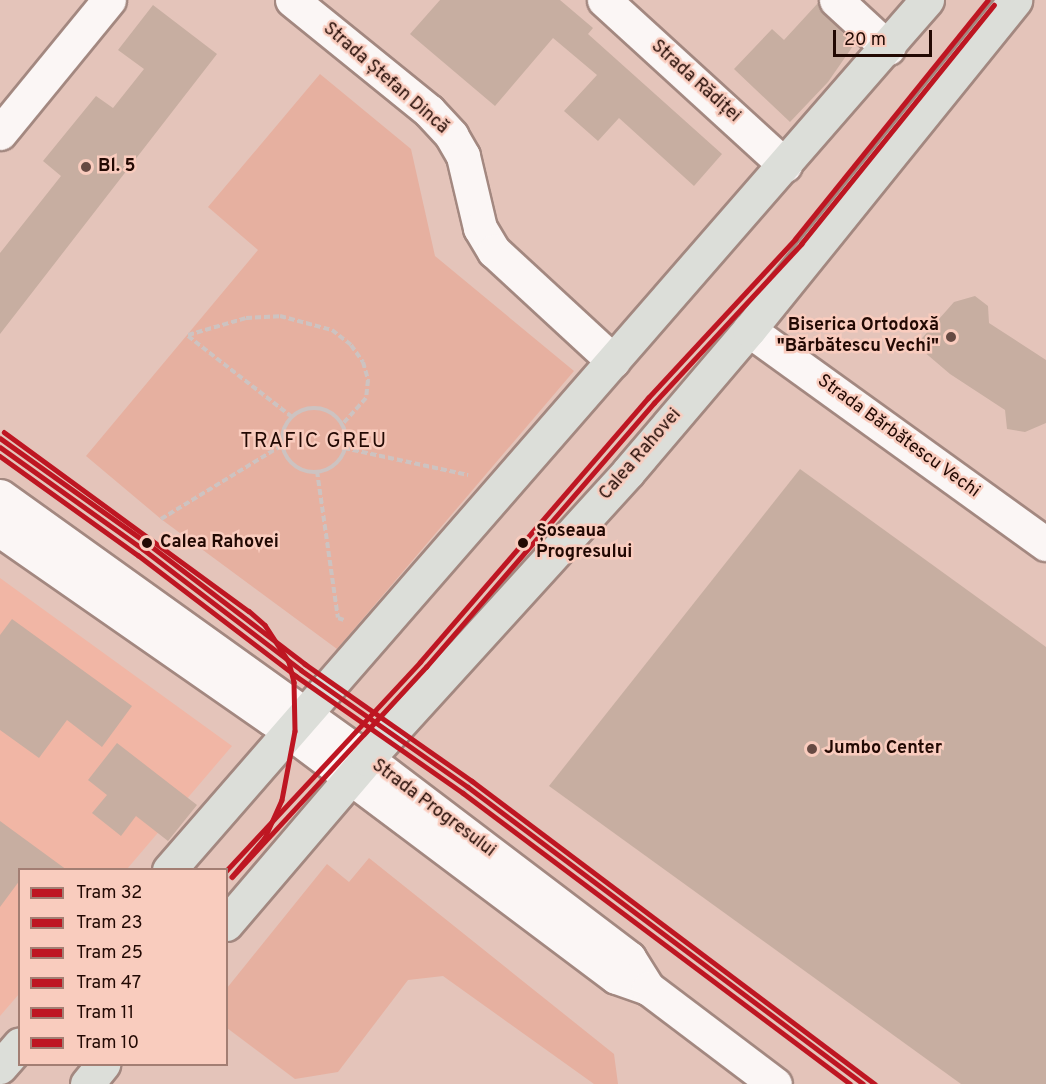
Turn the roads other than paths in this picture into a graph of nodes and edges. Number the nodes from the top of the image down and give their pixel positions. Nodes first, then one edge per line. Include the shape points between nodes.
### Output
1 (109, 0) edge
2 (292, 0) edge
3 (604, 0) edge
4 (836, 0) edge
5 (927, 0) edge
6 (1015, 0) edge
7 (888, 48) junction
8 (0, 133) edge
9 (784, 165) junction
10 (749, 330) junction
11 (613, 361) junction
12 (0, 496) edge
13 (0, 530) edge
14 (1046, 544) edge
15 (295, 721) junction
16 (359, 768) junction
17 (171, 868) edge
18 (228, 922) edge
19 (18, 1046) edge
20 (103, 1066) edge
21 (0, 1067) edge
22 (87, 1084) edge
23 (775, 1084) edge

1 - 8 street
2 - 11 street, Strada Ștefan Dincă via 429,111 451,135 463,156 480,228 494,251
3 - 9 street, Strada Rădiței
4 - 7 street
5 - 7 main road
6 - 10 main road, Calea Rahovei
7 - 9 main road
9 - 11 main road
10 - 14 street, Strada Bărbătescu Vechi
10 - 16 main road, Calea Rahovei via 628,472
11 - 15 main road
12 - 15 street, Strada Progresului
13 - 15 street, Strada Progresului
15 - 16 street, Strada Progresului
15 - 17 main road
16 - 18 main road, Calea Rahovei
16 - 23 street, Strada Progresului via 616,977 648,988
19 - 21 main road
20 - 22 main road

